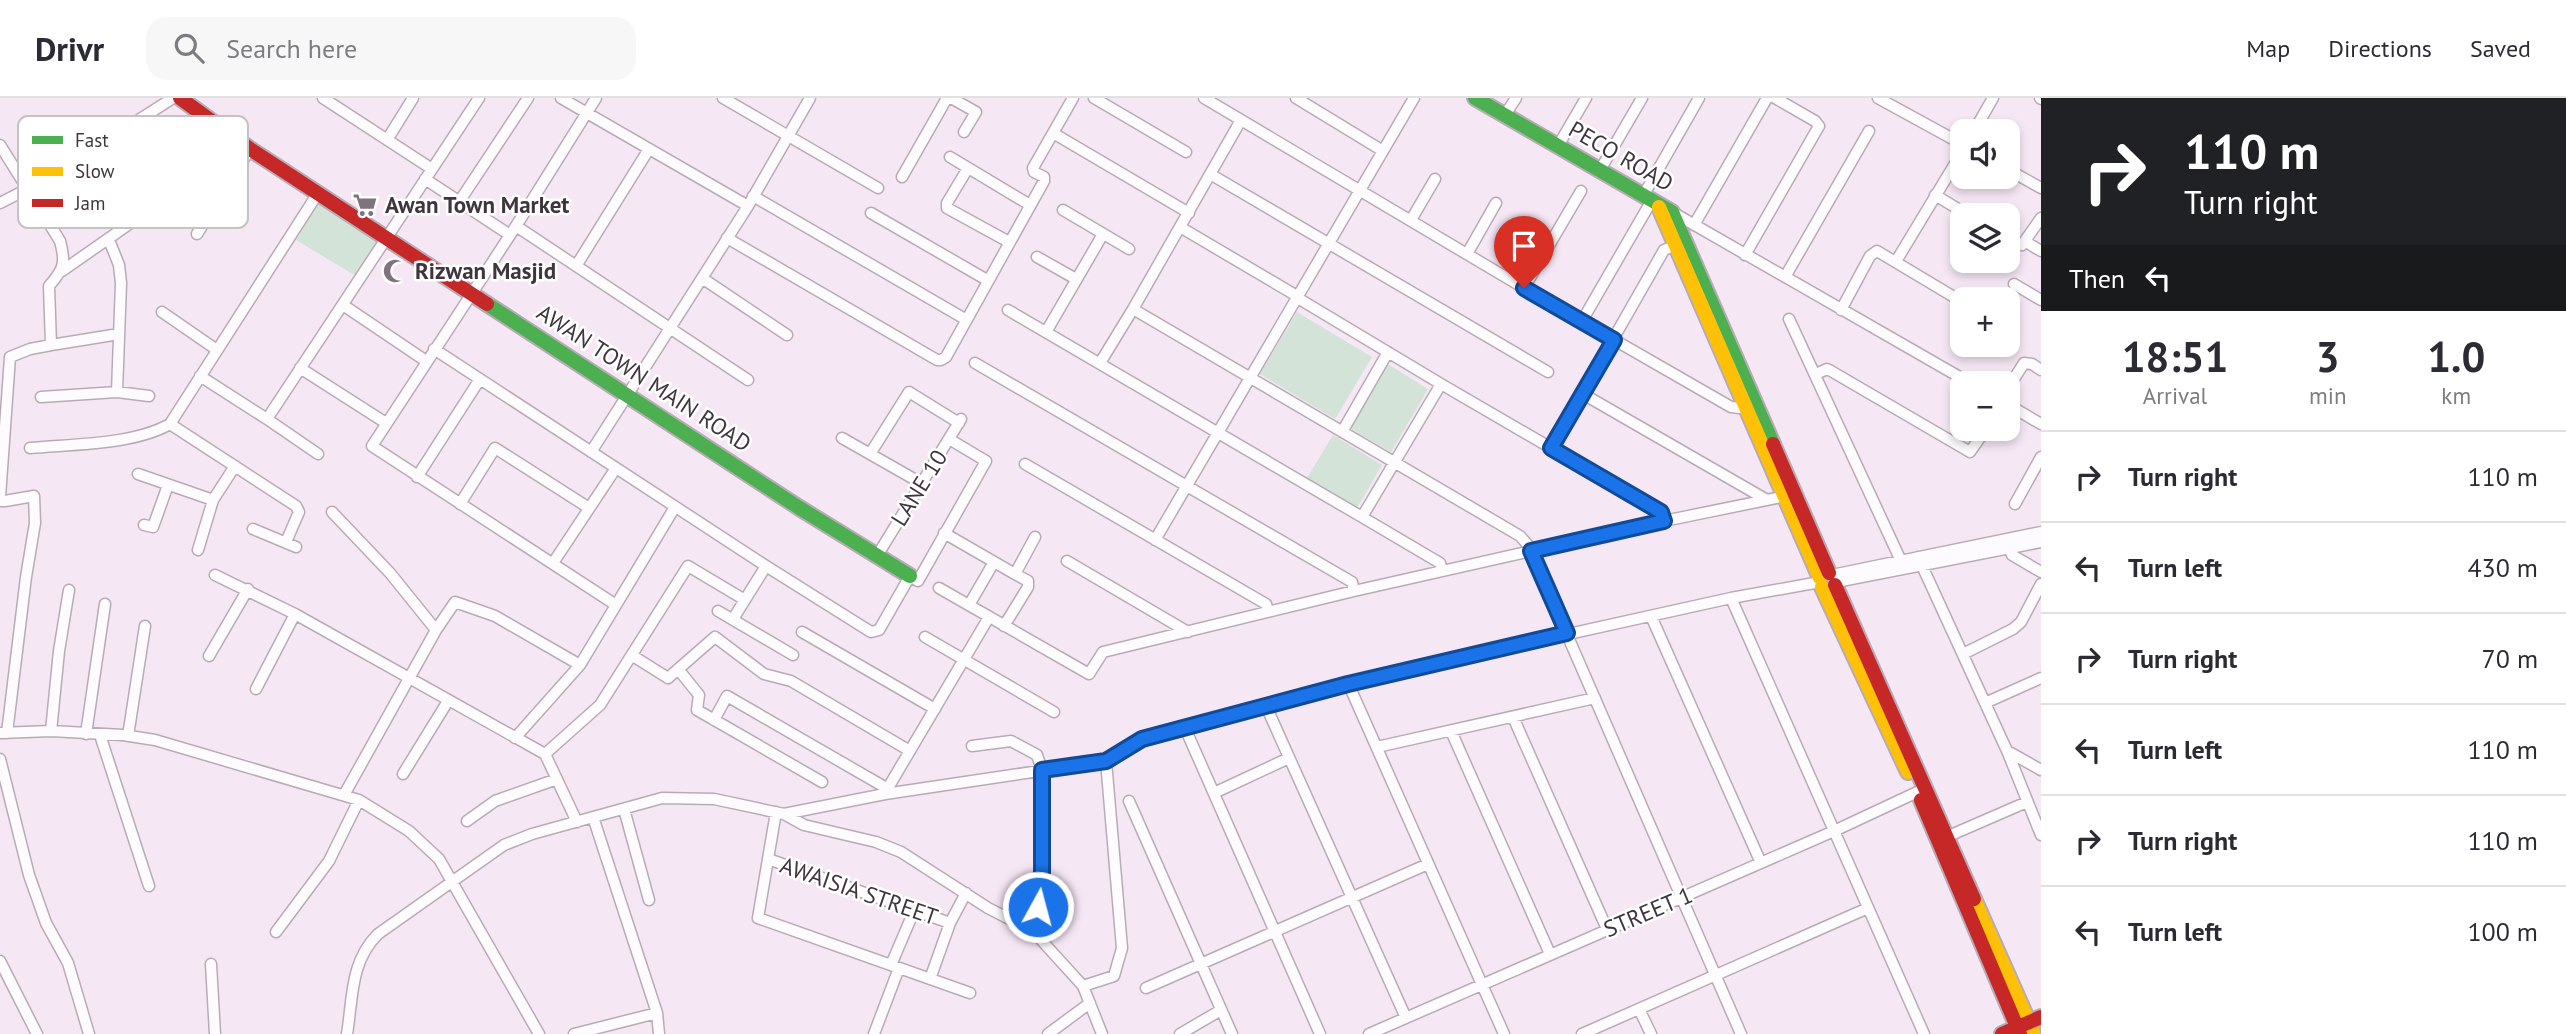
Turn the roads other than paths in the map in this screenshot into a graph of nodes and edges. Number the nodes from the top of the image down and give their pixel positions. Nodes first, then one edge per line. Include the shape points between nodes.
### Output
1 (173, 98) edge
2 (180, 98) edge
3 (323, 98) edge
4 (413, 98) edge
5 (479, 98) edge
6 (527, 98) edge
7 (561, 98) edge
8 (596, 98) edge
9 (723, 98) edge
10 (810, 98) edge
11 (949, 98) edge
12 (1073, 98) edge
13 (1094, 98) edge
14 (1204, 98) edge
15 (1296, 98) edge
16 (1414, 98) edge
17 (1475, 98) edge
18 (1516, 98) edge
19 (1586, 98) edge
20 (1642, 98) edge
21 (1699, 98) edge
22 (1767, 98) edge
23 (1775, 98) edge
24 (1878, 98) edge
25 (1989, 99) edge
26 (587, 113) junction
27 (145, 116) edge
28 (205, 116) edge
29 (1505, 116) junction
30 (1980, 119) edge
31 (1241, 120) junction
32 (1869, 131) dead end
33 (964, 132) dead end
34 (1053, 133) junction
35 (788, 136) junction
36 (1950, 137) edge
37 (387, 140) junction
38 (0, 145) edge
39 (1558, 146) junction
40 (250, 149) joint
41 (649, 149) junction
42 (1383, 151) junction
43 (248, 152) edge
44 (1186, 152) dead end
45 (950, 157) dead end
46 (968, 168) junction
47 (432, 169) junction
48 (1600, 170) junction
49 (1950, 171) edge
50 (18, 174) edge
51 (1210, 174) junction
52 (2020, 176) edge
53 (902, 177) dead end
54 (425, 179) junction
55 (1435, 179) dead end
56 (878, 188) dead end
57 (2041, 188) edge
58 (1358, 190) junction
59 (1581, 191) dead end
60 (318, 193) junction
61 (18, 195) edge
62 (1935, 195) junction
63 (1651, 200) junction
64 (750, 201) junction
65 (460, 202) junction
66 (1496, 202) dead end
67 (0, 204) edge
68 (1950, 204) edge
69 (1030, 205) junction
70 (1063, 210) dead end
71 (1672, 212) junction
72 (871, 213) dead end
73 (1189, 213) junction
74 (2041, 218) edge
75 (1411, 220) junction
76 (1694, 225) junction
77 (1180, 227) junction
78 (52, 228) edge
79 (125, 228) edge
80 (201, 228) edge
81 (513, 230) junction
82 (197, 234) dead end
83 (1103, 234) junction
84 (387, 238) junction
85 (727, 238) junction
86 (109, 240) junction
87 (1009, 242) junction
88 (2026, 242) junction
89 (1328, 244) junction
90 (1680, 244) junction
91 (2020, 244) edge
92 (1129, 249) dead end
93 (2041, 251) edge
94 (1467, 254) junction
95 (1745, 255) junction
96 (1037, 257) dead end
97 (1894, 260) junction
98 (576, 266) junction
99 (62, 271) junction
100 (1784, 277) junction
101 (702, 278) junction
102 (1076, 279) junction
103 (987, 280) junction
104 (2014, 284) dead end
105 (1524, 288) junction
106 (473, 293) junction
107 (1950, 294) edge
108 (1296, 297) junction
109 (2041, 300) edge
110 (343, 305) junction
111 (1133, 309) junction
112 (1008, 310) dead end
113 (1841, 310) junction
114 (162, 312) dead end
115 (965, 319) junction
116 (1789, 319) dead end
117 (1582, 321) junction
118 (669, 328) junction
119 (1046, 332) junction
120 (119, 334) junction
121 (787, 335) dead end
122 (1614, 340) junction
123 (51, 345) junction
124 (434, 349) junction
125 (217, 350) junction
126 (1388, 352) junction
127 (5, 360) edge
128 (426, 361) junction
129 (975, 363) dead end
130 (1100, 363) junction
131 (300, 368) junction
132 (2041, 370) edge
133 (2019, 371) edge
134 (1548, 372) dead end
135 (1950, 372) edge
136 (1816, 374) junction
137 (200, 376) junction
138 (1250, 377) junction
139 (480, 379) junction
140 (748, 380) dead end
141 (1441, 384) junction
142 (117, 392) junction
143 (627, 394) junction
144 (1583, 394) junction
145 (149, 396) dead end
146 (41, 397) dead end
147 (1750, 406) junction
148 (2020, 412) edge
149 (267, 419) junction
150 (386, 423) junction
151 (170, 424) junction
152 (2041, 424) edge
153 (1217, 432) junction
154 (1342, 432) junction
155 (842, 438) dead end
156 (949, 439) junction
157 (1950, 440) edge
158 (1951, 441) edge
159 (1978, 441) edge
160 (30, 448) dead end
161 (1551, 448) junction
162 (591, 452) junction
163 (318, 454) dead end
164 (870, 454) junction
165 (2041, 457) edge
166 (1394, 463) junction
167 (1025, 464) dead end
168 (235, 466) junction
169 (616, 468) junction
170 (138, 474) dead end
171 (417, 477) junction
172 (920, 483) junction
173 (168, 485) junction
174 (1186, 485) junction
175 (1789, 496) junction
176 (213, 500) junction
177 (1767, 500) junction
178 (460, 504) junction
179 (2015, 504) dead end
180 (674, 507) junction
181 (589, 508) junction
182 (332, 512) dead end
183 (1362, 517) junction
184 (1664, 521) junction
185 (144, 525) dead end
186 (253, 529) dead end
187 (2041, 532) edge
188 (944, 533) junction
189 (1035, 537) dead end
190 (1155, 540) junction
191 (2041, 542) edge
192 (2008, 544) junction
193 (198, 550) dead end
194 (1531, 551) junction
195 (877, 556) junction
196 (1067, 561) dead end
197 (1901, 561) junction
198 (1919, 561) junction
199 (994, 562) junction
200 (553, 564) junction
201 (766, 566) junction
202 (1442, 571) junction
203 (2041, 572) edge
204 (1014, 574) junction
205 (215, 575) dead end
206 (910, 576) junction
207 (1828, 580) junction
208 (2041, 584) edge
209 (939, 588) dead end
210 (248, 589) junction
211 (69, 590) dead end
212 (1354, 591) junction
213 (1731, 598) junction
214 (746, 600) junction
215 (106, 604) dead end
216 (616, 605) junction
217 (969, 605) junction
218 (718, 611) dead end
219 (1268, 611) junction
220 (295, 614) junction
221 (1651, 616) junction
222 (989, 617) junction
223 (733, 619) junction
224 (145, 626) dead end
225 (1004, 626) junction
226 (436, 631) junction
227 (802, 632) dead end
228 (1188, 632) junction
229 (1567, 633) junction
230 (925, 637) dead end
231 (1963, 654) junction
232 (793, 655) dead end
233 (209, 656) dead end
234 (633, 656) junction
235 (964, 659) junction
236 (580, 665) junction
237 (678, 669) junction
238 (2041, 678) edge
239 (409, 679) junction
240 (1348, 684) junction
241 (256, 688) dead end
242 (1595, 698) junction
243 (448, 701) junction
244 (1985, 703) junction
245 (1266, 706) junction
246 (935, 709) junction
247 (1054, 712) dead end
248 (1513, 717) junction
249 (714, 720) junction
250 (1185, 727) junction
251 (51, 731) junction
252 (1451, 731) junction
253 (4, 733) edge
254 (86, 733) junction
255 (100, 735) junction
256 (128, 736) junction
257 (515, 738) junction
258 (972, 746) dead end
259 (1377, 747) junction
260 (910, 751) junction
261 (545, 754) junction
262 (2008, 754) junction
263 (1289, 758) junction
264 (0, 759) edge
265 (1106, 761) junction
266 (1042, 770) junction
267 (2041, 770) edge
268 (403, 774) dead end
269 (557, 779) junction
270 (822, 782) dead end
271 (1922, 789) junction
272 (886, 791) junction
273 (1214, 793) junction
274 (344, 795) junction
275 (359, 800) junction
276 (1129, 801) dead end
277 (2027, 802) junction
278 (624, 809) junction
279 (780, 813) junction
280 (593, 817) junction
281 (467, 821) dead end
282 (577, 822) junction
283 (1834, 831) junction
284 (2041, 835) edge
285 (1943, 839) junction
286 (768, 859) junction
287 (1761, 863) junction
288 (1428, 864) junction
289 (451, 883) junction
290 (149, 886) dead end
291 (966, 893) junction
292 (1681, 898) junction
293 (1353, 899) junction
294 (649, 900) dead end
295 (1868, 908) junction
296 (915, 911) junction
297 (950, 923) junction
298 (1607, 929) junction
299 (1033, 931) junction
300 (276, 932) dead end
301 (1276, 932) junction
302 (1550, 954) junction
303 (0, 961) edge
304 (211, 964) dead end
305 (1201, 964) junction
306 (895, 966) junction
307 (1715, 976) junction
308 (930, 979) junction
309 (1483, 984) junction
310 (1083, 986) junction
311 (1146, 988) dead end
312 (970, 993) dead end
313 (1090, 1003) junction
314 (1639, 1009) junction
315 (1221, 1010) junction
316 (657, 1013) junction
317 (1406, 1018) junction
318 (2030, 1028) edge
319 (37, 1034) edge
320 (89, 1034) edge
321 (215, 1034) edge
322 (348, 1034) edge
323 (540, 1034) edge
324 (574, 1034) edge
325 (659, 1034) edge
326 (874, 1034) edge
327 (1048, 1034) edge
328 (1102, 1034) edge
329 (1180, 1034) edge
330 (1232, 1034) edge
331 (1320, 1034) edge
332 (1369, 1034) edge
333 (1504, 1034) edge
334 (1582, 1034) edge
335 (1651, 1034) edge
336 (1741, 1034) edge
337 (1924, 1034) edge
338 (2002, 1034) edge

1 - 27 street
2 - 28 street, AWAN TOWN MAIN ROAD
3 - 37 street
4 - 37 street
5 - 47 street
6 - 65 street
7 - 26 street
8 - 26 street
9 - 35 street
10 - 35 street
11 - 33 street via 976,112
11 - 53 street
12 - 34 street
13 - 44 street
14 - 31 street
15 - 42 street
16 - 42 street
17 - 29 street, PECO ROAD
18 - 29 street
19 - 39 street
20 - 48 street
21 - 63 street
22 - 76 street
23 - 95 street via 1819,126
24 - 36 street
25 - 30 street
26 - 41 street
26 - 81 street
29 - 39 street, PECO ROAD
31 - 51 street
31 - 58 street
32 - 100 street
34 - 69 street via 1033,168 1045,178
34 - 73 street
35 - 56 street
35 - 64 street
37 - 47 street
38 - 50 street
39 - 48 street, PECO ROAD
40 - 43 street
40 - 60 street, AWAN TOWN MAIN ROAD
41 - 64 street
41 - 98 street
42 - 58 street
45 - 46 street
46 - 69 street
46 - 87 street via 947,208
47 - 54 street
48 - 63 street, PECO ROAD
49 - 62 street
51 - 73 street
51 - 89 street
52 - 57 street
54 - 65 street
54 - 84 street
55 - 75 street
58 - 75 street
58 - 89 street
59 - 105 street
60 - 84 street, AWAN TOWN MAIN ROAD
60 - 125 street
61 - 67 street
62 - 68 street
62 - 97 street
63 - 71 street, PECO ROAD
63 - 90 street
63 - 117 street
64 - 85 street
64 - 115 street
65 - 81 street
66 - 94 street
69 - 87 street
70 - 83 street
71 - 76 street
71 - 90 street
72 - 103 street
73 - 77 street
74 - 88 street
75 - 94 street
76 - 95 street
77 - 108 street
77 - 111 street
78 - 99 street via 64,255
79 - 86 street
80 - 82 street
81 - 98 street
81 - 106 street
83 - 92 street
83 - 102 street
84 - 106 street, AWAN TOWN MAIN ROAD
84 - 110 street
85 - 101 street
85 - 115 street via 937,360 946,357
86 - 99 street
86 - 120 street via 121,283
87 - 103 street
88 - 91 street
88 - 93 street
89 - 108 street
89 - 134 street
90 - 122 street via 1664,250
90 - 147 street
94 - 105 street
95 - 100 street
96 - 102 street
97 - 107 street
97 - 113 street via 1874,252
98 - 118 street
99 - 123 street via 48,286
100 - 113 street
101 - 118 street
101 - 121 street
102 - 119 street
103 - 115 street
104 - 109 street
105 - 117 street
106 - 124 street
106 - 143 street, AWAN TOWN MAIN ROAD
108 - 126 street
108 - 138 street
110 - 128 street
110 - 131 street
111 - 130 street
111 - 138 street
112 - 119 street
113 - 135 street
114 - 125 street
116 - 136 street
117 - 122 street
118 - 140 street
118 - 143 street
119 - 130 street
120 - 123 street
120 - 142 street
122 - 144 street
122 - 147 street via 1731,407
123 - 127 street
124 - 128 street
124 - 139 street
125 - 137 street
126 - 141 street
126 - 154 street
127 - 253 street via 0,497 5,501 34,496 36,523
128 - 150 street
129 - 174 street
130 - 153 street
131 - 149 street
131 - 150 street
132 - 133 street via 2024,363
136 - 157 street via 1827,369
136 - 197 street
137 - 149 street
137 - 151 street
138 - 153 street
138 - 154 street
139 - 162 street
139 - 171 street
141 - 161 street
141 - 166 street
142 - 145 street
142 - 146 street
143 - 162 street
143 - 195 street, AWAN TOWN MAIN ROAD
144 - 161 street
144 - 177 street
147 - 175 street
148 - 152 street
149 - 163 street
150 - 171 street via 372,446
151 - 160 street via 154,433
151 - 168 street
153 - 174 street
153 - 183 street
154 - 166 street
155 - 164 street
156 - 164 street, LANE 10 via 960,421 909,392
156 - 172 street, LANE 10
156 - 188 street via 986,461
158 - 159 street via 1970,452
161 - 184 street via 1661,512
162 - 169 street
164 - 172 street
165 - 179 street
166 - 183 street
166 - 194 street via 1520,536
167 - 190 street
168 - 176 street
168 - 186 street via 298,508 291,545
169 - 180 street
169 - 181 street
170 - 173 street
171 - 178 street
172 - 195 street, LANE 10
173 - 176 street
173 - 185 street via 153,527
174 - 190 street
174 - 212 street via 1352,582
175 - 177 street
175 - 207 street
176 - 193 street
177 - 184 street
178 - 181 street via 495,448
178 - 200 street
180 - 201 street
180 - 216 street
181 - 200 street
182 - 226 street via 390,573
183 - 202 street via 1440,563
184 - 194 street
187 - 192 street
188 - 199 street
188 - 206 street via 918,581
189 - 204 street
190 - 219 street via 1266,604
191 - 192 street
192 - 198 street
192 - 203 street via 2012,555
194 - 202 street
194 - 229 street
195 - 206 street, AWAN TOWN MAIN ROAD
196 - 228 street
197 - 198 street
197 - 207 street
198 - 207 street
198 - 231 street
199 - 204 street
199 - 217 street
200 - 216 street
201 - 206 street via 876,632
201 - 214 street
202 - 212 street
204 - 225 street via 1028,581 1028,587
205 - 210 street
207 - 213 street
207 - 271 street
208 - 231 street via 2021,622
209 - 217 street
210 - 220 street
210 - 233 street
211 - 251 street
212 - 219 street
213 - 221 street
213 - 283 street
214 - 223 street
214 - 234 street via 688,566
215 - 254 street
216 - 236 street
217 - 222 street
218 - 223 street
219 - 228 street
220 - 239 street
220 - 241 street
221 - 229 street
221 - 287 street
222 - 225 street
222 - 235 street
223 - 232 street
224 - 256 street
225 - 228 street via 1090,674 1103,652
226 - 236 street via 452,604 458,602 495,616
226 - 239 street
227 - 246 street
229 - 240 street
229 - 242 street
230 - 235 street
231 - 244 street
234 - 237 street via 668,678
234 - 261 street via 600,705
235 - 246 street
235 - 247 street
236 - 257 street
237 - 249 street via 699,695 696,710
237 - 260 street via 715,637 764,674 791,681
238 - 244 street
239 - 243 street
239 - 274 street
240 - 245 street
240 - 259 street
242 - 248 street
242 - 292 street
243 - 257 street
243 - 268 street
244 - 262 street
245 - 250 street
245 - 263 street
246 - 260 street
248 - 252 street
248 - 298 street
249 - 270 street
249 - 272 street via 727,696
250 - 265 street via 1142,739
250 - 273 street
251 - 253 street
251 - 254 street
252 - 259 street
252 - 302 street
254 - 255 street
255 - 256 street
255 - 290 street
256 - 274 street
257 - 261 street
258 - 266 street via 1011,741 1037,755
259 - 288 street
260 - 272 street
261 - 269 street
262 - 267 street
262 - 277 street
263 - 273 street
263 - 293 street
264 - 320 street via 29,874 68,963
265 - 266 street
265 - 310 street via 1122,948 1114,976
266 - 272 street
266 - 299 street via 1042,883
269 - 281 street via 495,801
269 - 282 street
271 - 283 street, STREET 1
271 - 285 street
272 - 279 street
273 - 301 street
274 - 275 street
275 - 289 street via 409,831 439,859
275 - 300 street via 329,861
276 - 305 street
277 - 284 street
277 - 285 street
278 - 279 street via 663,798 714,799
278 - 280 street
278 - 294 street
279 - 286 street
279 - 291 street via 804,825 901,852
280 - 282 street
280 - 316 street
282 - 289 street via 504,845
283 - 287 street, STREET 1
283 - 295 street
285 - 318 street
286 - 296 street, AWAISIA STREET
286 - 306 street via 758,918
287 - 292 street, STREET 1
288 - 293 street
288 - 309 street
289 - 322 street via 365,947 357,966
289 - 323 street
291 - 297 street
291 - 299 street
292 - 298 street, STREET 1
292 - 307 street
293 - 301 street
293 - 317 street
295 - 307 street
295 - 337 street
296 - 297 street, AWAISIA STREET
296 - 306 street
297 - 308 street
298 - 302 street, STREET 1
299 - 310 street
301 - 305 street
301 - 331 street
302 - 309 street, STREET 1
303 - 319 street
304 - 321 street
305 - 311 street
305 - 315 street
306 - 308 street
306 - 326 street
307 - 314 street
307 - 336 street
308 - 312 street
309 - 317 street, STREET 1
309 - 333 street
310 - 313 street
313 - 327 street
313 - 328 street
314 - 334 street
314 - 335 street
315 - 329 street
315 - 330 street
316 - 324 street
316 - 325 street
317 - 332 street, STREET 1
318 - 338 street

